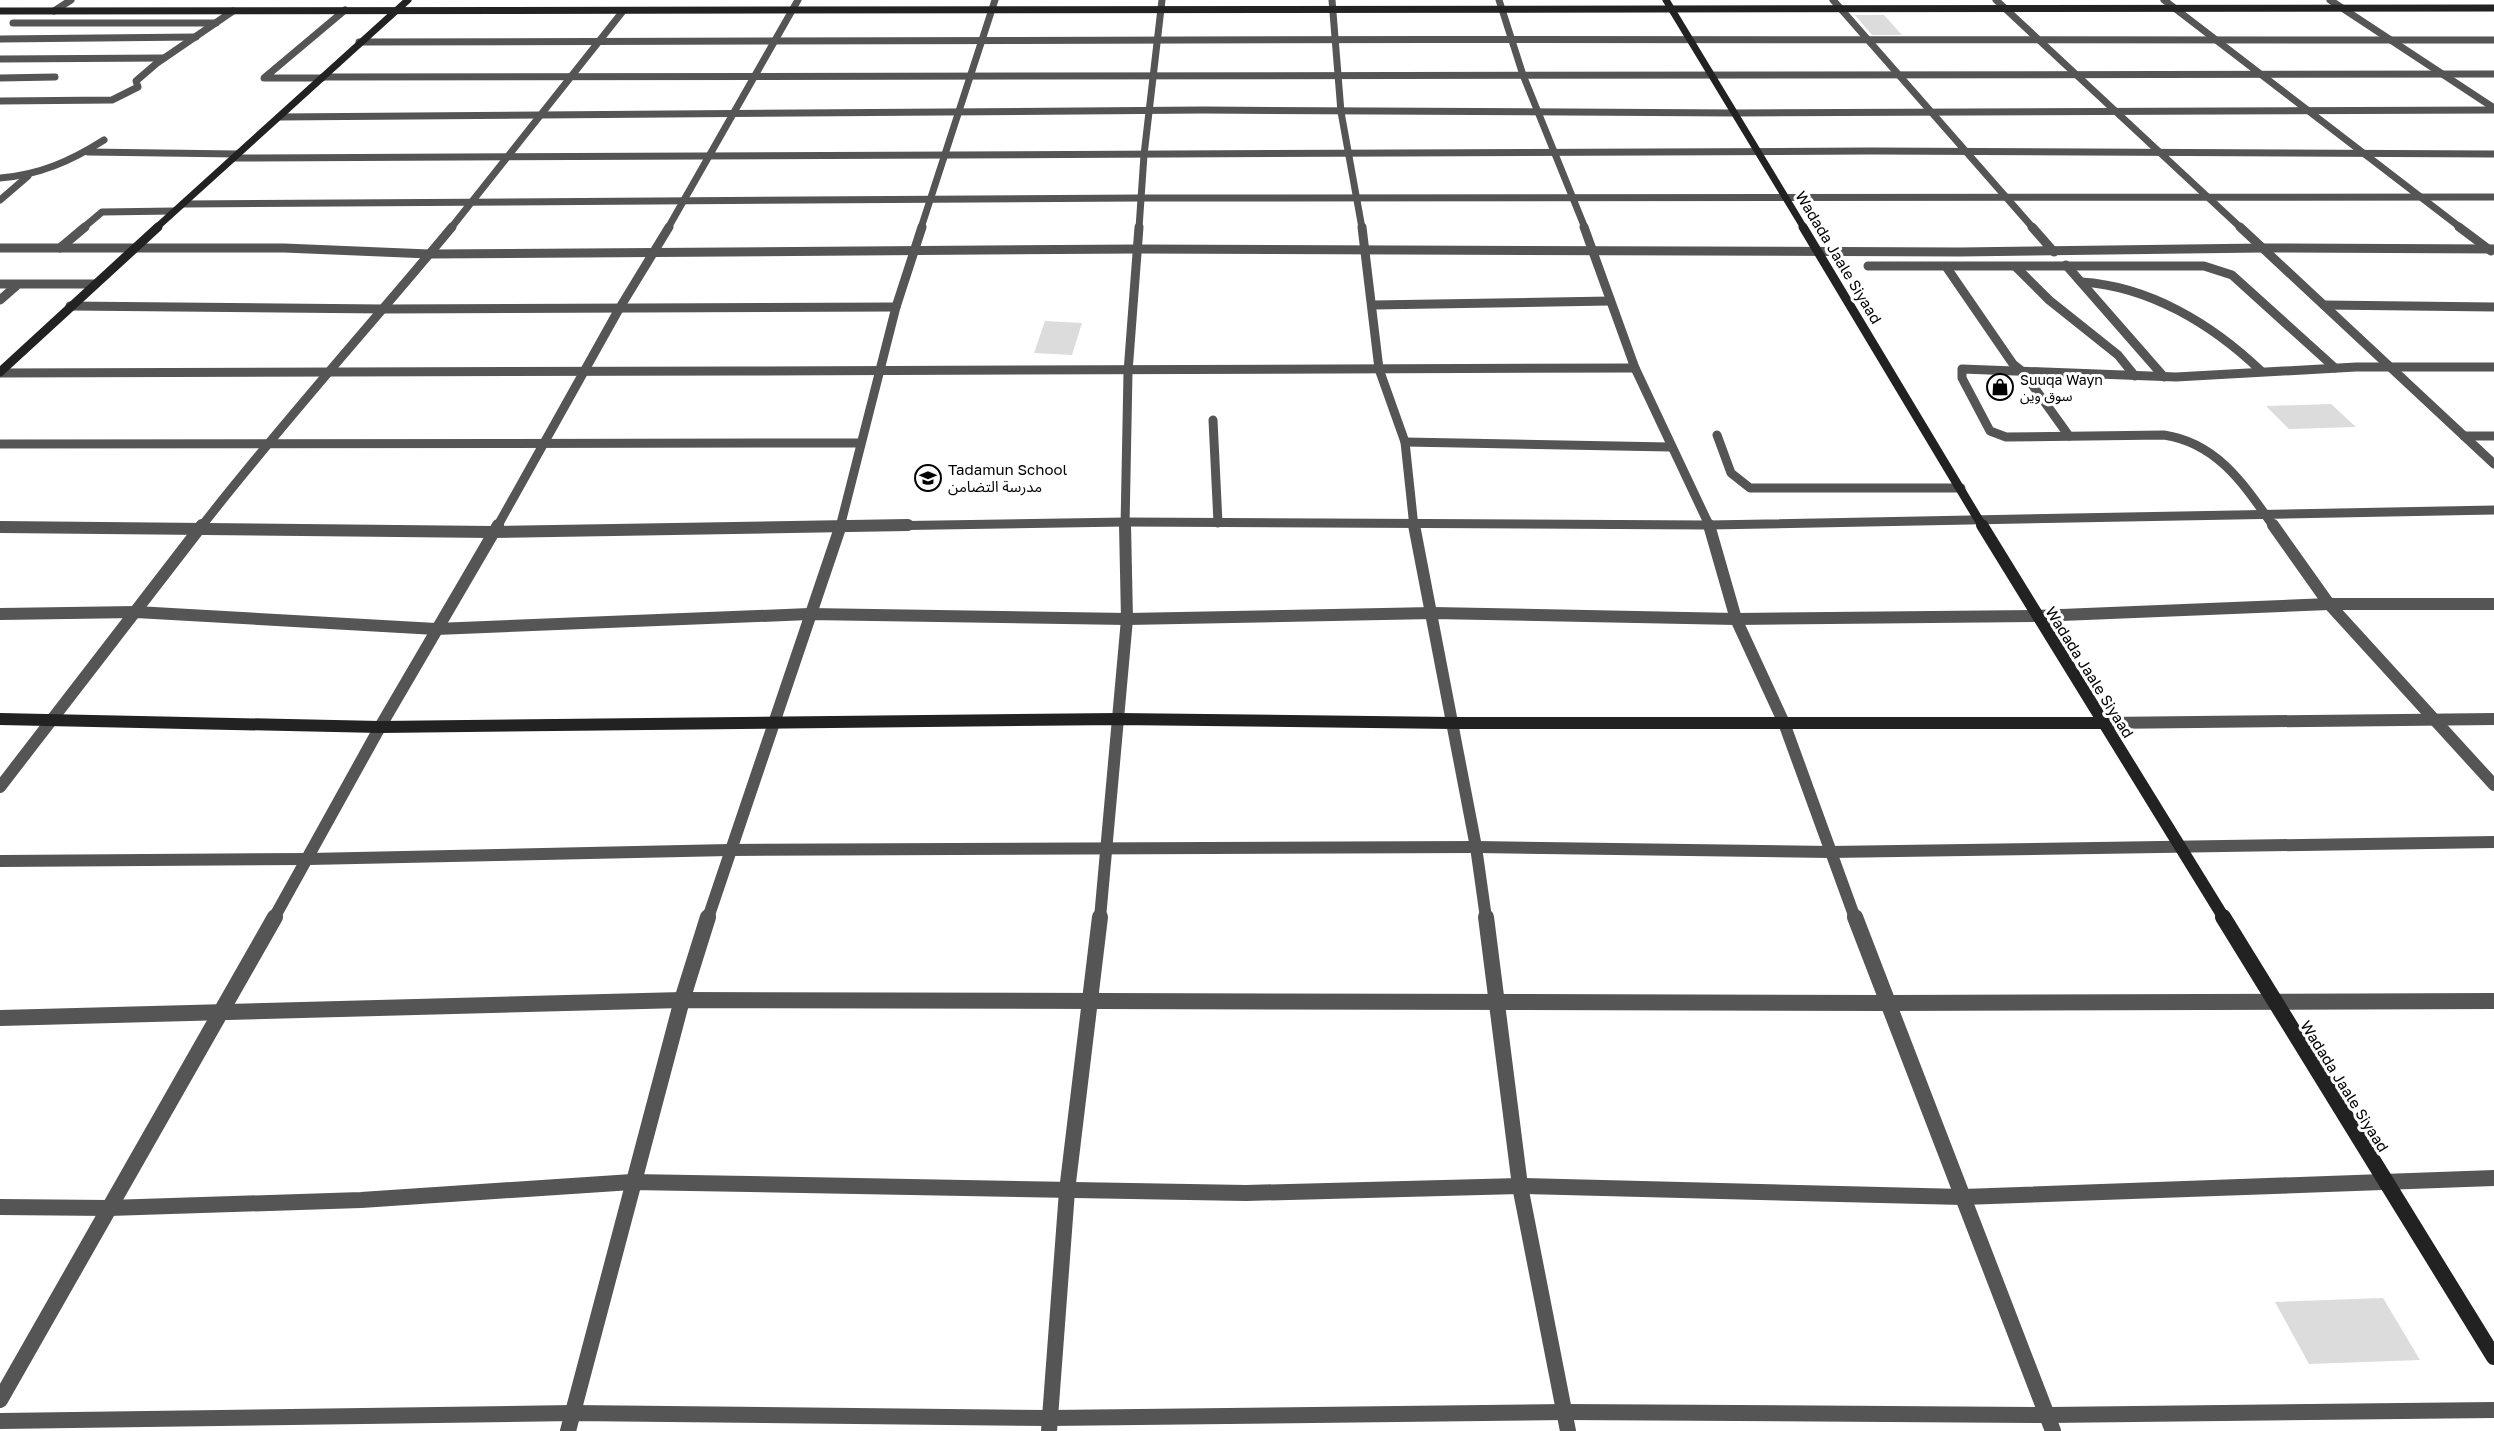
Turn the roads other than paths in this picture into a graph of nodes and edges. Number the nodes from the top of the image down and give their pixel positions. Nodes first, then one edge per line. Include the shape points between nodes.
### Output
1 (71, 0) edge
2 (236, 0) edge
3 (408, 0) edge
4 (1833, 0) edge
5 (1996, 0) edge
6 (2164, 0) edge
7 (2330, 0) edge
8 (993, 4) edge
9 (1334, 4) edge
10 (795, 5) edge
11 (1161, 5) edge
12 (1501, 5) edge
13 (1669, 5) edge
14 (2175, 8) junction
15 (2342, 8) junction
16 (2494, 8) edge
17 (1840, 9) junction
18 (2006, 9) junction
19 (54, 10) junction
20 (345, 10) junction
21 (397, 10) junction
22 (3, 11) edge
23 (219, 11) junction
24 (233, 11) junction
25 (623, 11) junction
26 (216, 23) junction
27 (196, 37) junction
28 (2037, 38) junction
29 (0, 39) edge
30 (1513, 39) junction
31 (1867, 39) junction
32 (600, 40) junction
33 (1335, 40) junction
34 (2212, 40) junction
35 (2389, 40) junction
36 (2494, 40) edge
37 (774, 41) junction
38 (1159, 41) junction
39 (1690, 41) junction
40 (359, 42) junction
41 (981, 42) junction
42 (165, 58) junction
43 (0, 59) edge
44 (1897, 73) junction
45 (1340, 74) junction
46 (1712, 74) junction
47 (2076, 74) junction
48 (2260, 74) junction
49 (2442, 74) junction
50 (2494, 74) edge
51 (972, 75) junction
52 (1523, 75) junction
53 (1154, 76) junction
54 (55, 77) dead end
55 (570, 77) junction
56 (753, 77) junction
57 (0, 78) edge
58 (322, 78) junction
59 (0, 101) edge
60 (2494, 109) edge
61 (1151, 111) junction
62 (2115, 111) junction
63 (1341, 112) junction
64 (1539, 112) junction
65 (2310, 112) junction
66 (1736, 113) junction
67 (1932, 113) junction
68 (960, 114) junction
69 (733, 115) junction
70 (541, 116) junction
71 (279, 117) junction
72 (104, 140) dead end
73 (88, 152) junction
74 (1760, 153) junction
75 (1967, 153) junction
76 (2160, 153) junction
77 (1348, 154) junction
78 (1555, 154) junction
79 (2494, 154) edge
80 (1144, 155) junction
81 (2366, 155) junction
82 (235, 156) junction
83 (709, 156) junction
84 (944, 157) junction
85 (508, 158) junction
86 (28, 176) junction
87 (0, 178) edge
88 (2206, 196) junction
89 (2006, 197) junction
90 (2423, 197) junction
91 (2494, 197) edge
92 (1140, 198) junction
93 (1574, 198) junction
94 (930, 199) junction
95 (1358, 199) junction
96 (0, 200) edge
97 (683, 200) junction
98 (1787, 200) junction
99 (474, 201) junction
100 (183, 204) junction
101 (174, 211) junction
102 (0, 248) edge
103 (60, 248) junction
104 (2262, 248) junction
105 (135, 249) junction
106 (1137, 249) junction
107 (2051, 249) junction
108 (914, 250) junction
109 (1366, 250) junction
110 (1818, 251) junction
111 (2492, 251) edge
112 (655, 252) junction
113 (1592, 252) junction
114 (429, 254) junction
115 (1868, 266) dead end
116 (2016, 267) junction
117 (1947, 268) junction
118 (2068, 268) junction
119 (2081, 282) junction
120 (95, 284) junction
121 (0, 285) edge
122 (16, 286) junction
123 (0, 300) edge
124 (1610, 301) junction
125 (1373, 305) junction
126 (70, 306) junction
127 (2324, 306) junction
128 (896, 307) junction
129 (2494, 307) edge
130 (384, 309) junction
131 (619, 309) junction
132 (2494, 367) edge
133 (1635, 368) junction
134 (2335, 368) junction
135 (2391, 368) junction
136 (1379, 369) junction
137 (586, 370) junction
138 (879, 371) junction
139 (2261, 371) junction
140 (331, 372) junction
141 (1128, 372) junction
142 (2023, 372) junction
143 (0, 373) edge
144 (2135, 376) junction
145 (2164, 377) junction
146 (1214, 420) dead end
147 (1717, 435) dead end
148 (2069, 436) junction
149 (2464, 436) junction
150 (2494, 436) edge
151 (267, 442) junction
152 (1405, 442) junction
153 (546, 443) junction
154 (860, 443) junction
155 (0, 444) edge
156 (1670, 447) junction
157 (2494, 464) edge
158 (1961, 488) junction
159 (2494, 510) edge
160 (2266, 513) junction
161 (1980, 520) junction
162 (1125, 522) junction
163 (1218, 523) junction
164 (841, 524) junction
165 (1414, 525) junction
166 (1709, 525) junction
167 (0, 527) edge
168 (202, 528) junction
169 (492, 532) junction
170 (2330, 604) junction
171 (2494, 604) edge
172 (136, 612) junction
173 (1433, 613) junction
174 (0, 614) edge
175 (809, 614) junction
176 (2037, 616) junction
177 (1127, 619) junction
178 (1736, 619) junction
179 (436, 629) junction
180 (1118, 719) junction
181 (2436, 719) junction
182 (2494, 719) edge
183 (0, 720) edge
184 (51, 721) junction
185 (772, 721) junction
186 (1452, 723) junction
187 (1784, 723) junction
188 (2104, 723) junction
189 (380, 727) junction
190 (2494, 785) edge
191 (0, 787) edge
192 (2494, 842) edge
193 (1476, 847) junction
194 (2181, 847) junction
195 (1108, 849) junction
196 (729, 850) junction
197 (1830, 852) junction
198 (309, 859) junction
199 (0, 861) edge
200 (682, 1000) junction
201 (2494, 1000) edge
202 (1498, 1001) junction
203 (1089, 1002) junction
204 (2275, 1002) junction
205 (1886, 1003) junction
206 (218, 1014) junction
207 (0, 1018) edge
208 (2494, 1178) edge
209 (2385, 1180) junction
210 (632, 1182) junction
211 (1520, 1186) junction
212 (1067, 1191) junction
213 (1963, 1197) junction
214 (0, 1207) edge
215 (109, 1208) junction
216 (2494, 1357) edge
217 (0, 1400) edge
218 (2494, 1410) edge
219 (1565, 1412) junction
220 (573, 1413) junction
221 (0, 1421) edge
222 (2051, 1423) edge
223 (1049, 1424) edge
224 (568, 1431) edge
225 (1568, 1431) edge

1 - 19 street
2 - 23 street
3 - 21 street
4 - 17 street
5 - 18 street
6 - 14 street
7 - 15 street
8 - 10 street
8 - 11 street
8 - 41 street
9 - 11 street
9 - 12 street
9 - 33 street
10 - 25 street
10 - 37 street
11 - 38 street
12 - 13 street
12 - 30 street
13 - 17 street
13 - 39 street, Wadada Jaale Siyaad
14 - 15 street
14 - 18 street
14 - 34 street
15 - 16 street
15 - 35 street
17 - 18 street
17 - 31 street
18 - 28 street
19 - 22 street
19 - 23 street
20 - 21 street
20 - 24 street
20 - 58 street via 264,78
21 - 25 street
21 - 40 street
22 - 26 street via 11,25
23 - 24 street
24 - 26 street
25 - 32 street
26 - 27 street
27 - 29 street
27 - 42 street
28 - 31 street
28 - 34 street
28 - 47 street
30 - 33 street
30 - 39 street
30 - 52 street
31 - 39 street
31 - 44 street
32 - 37 street
32 - 40 street
32 - 55 street
33 - 38 street
33 - 45 street
34 - 35 street
34 - 48 street
35 - 36 street
35 - 49 street
37 - 41 street
37 - 56 street
38 - 41 street
38 - 53 street
39 - 46 street, Wadada Jaale Siyaad
40 - 58 street
41 - 51 street
42 - 43 street
42 - 59 street via 136,81 138,87 112,100
44 - 46 street
44 - 47 street
44 - 67 street
45 - 52 street
45 - 53 street
45 - 63 street
46 - 52 street
46 - 66 street, Wadada Jaale Siyaad
47 - 48 street
47 - 62 street
48 - 49 street
48 - 65 street
49 - 50 street
49 - 60 street
51 - 53 street
51 - 56 street
51 - 68 street
52 - 64 street
53 - 61 street
54 - 57 street
55 - 56 street
55 - 58 street
55 - 70 street
56 - 69 street
58 - 71 street
60 - 65 street
61 - 63 street
61 - 68 street
61 - 80 street
62 - 65 street
62 - 67 street
62 - 76 street
63 - 64 street
63 - 77 street
64 - 66 street
64 - 78 street
65 - 81 street
66 - 67 street
66 - 74 street, Wadada Jaale Siyaad
67 - 75 street
68 - 69 street
68 - 84 street
69 - 70 street
69 - 83 street
70 - 71 street
70 - 85 street
71 - 82 street
72 - 73 street
73 - 82 street
73 - 86 street via 65,165
74 - 75 street
74 - 78 street
74 - 98 street, Wadada Jaale Siyaad
75 - 76 street
75 - 89 street
76 - 81 street
76 - 88 street
77 - 78 street
77 - 80 street
77 - 95 street
78 - 93 street
79 - 81 street
80 - 84 street
80 - 92 street
81 - 90 street
82 - 85 street
82 - 100 street
83 - 84 street
83 - 85 street
83 - 97 street
84 - 94 street
85 - 99 street
86 - 87 street
86 - 96 street
88 - 89 street
88 - 90 street
88 - 104 street
89 - 98 street
89 - 107 street
90 - 91 street
90 - 111 street
92 - 94 street
92 - 95 street
92 - 106 street
93 - 95 street
93 - 98 street
93 - 113 street
94 - 97 street
94 - 108 street
95 - 109 street
97 - 99 street
97 - 112 street
98 - 110 street, Wadada Jaale Siyaad
99 - 100 street
99 - 114 street
100 - 101 street
101 - 103 street via 102,212
101 - 105 street
102 - 103 street
103 - 105 street
104 - 107 street
104 - 111 street
104 - 127 street
105 - 114 street via 284,248
105 - 120 street
106 - 108 street
106 - 109 street
106 - 141 street
107 - 110 street
107 - 118 street
108 - 112 street
108 - 128 street
109 - 113 street
109 - 125 street
110 - 113 street
110 - 158 street, Wadada Jaale Siyaad
112 - 114 street
112 - 131 street
113 - 124 street
114 - 130 street
115 - 117 street
116 - 117 street
116 - 118 street
116 - 144 street via 2049,300 2118,355
117 - 142 street via 2013,364
118 - 119 street
118 - 134 street via 2204,266 2219,270 2232,275
119 - 139 street via 2118,286 2150,299 2218,337
119 - 145 street
120 - 122 street
120 - 126 street
121 - 122 street
122 - 123 street
124 - 125 street
124 - 133 street
125 - 136 street
126 - 130 street
126 - 143 street
127 - 129 street
127 - 135 street
128 - 131 street
128 - 138 street
130 - 131 street
130 - 140 street
131 - 137 street
132 - 135 street
133 - 136 street
133 - 156 street
134 - 135 street
134 - 139 street
135 - 149 street
136 - 141 street
136 - 152 street
137 - 138 street
137 - 140 street
137 - 153 street
138 - 141 street
138 - 154 street
139 - 145 street
140 - 143 street
140 - 151 street
141 - 162 street
142 - 144 street
142 - 148 street
142 - 148 street via 1962,369 1962,378 1990,431 2006,437
144 - 145 street
146 - 163 street
147 - 158 street via 1731,476 1750,488
148 - 160 street via 2185,438 2234,471
149 - 150 street
149 - 157 street
151 - 153 street
151 - 155 street
151 - 168 street
152 - 156 street
152 - 165 street
153 - 154 street
153 - 169 street
154 - 164 street
156 - 166 street
158 - 161 street, Wadada Jaale Siyaad
159 - 160 street
160 - 161 street
160 - 170 street
161 - 166 street
161 - 176 street, Wadada Jaale Siyaad
162 - 163 street
162 - 164 street
162 - 177 street
163 - 165 street
164 - 169 street
164 - 175 street
165 - 166 street
165 - 173 street
166 - 178 street
167 - 168 street
168 - 169 street
168 - 172 street
169 - 179 street
170 - 171 street
170 - 176 street
170 - 181 street
172 - 174 street
172 - 179 street
172 - 184 street
173 - 177 street
173 - 178 street
173 - 186 street
175 - 177 street
175 - 179 street
175 - 185 street
176 - 178 street
176 - 188 street, Wadada Jaale Siyaad
177 - 180 street
178 - 187 street
179 - 189 street
180 - 185 street
180 - 186 street
180 - 195 street
181 - 182 street
181 - 188 street
181 - 190 street
183 - 184 street
184 - 189 street
184 - 191 street
185 - 189 street
185 - 196 street
186 - 187 street
186 - 193 street
187 - 188 street
187 - 197 street
188 - 194 street, Wadada Jaale Siyaad
189 - 198 street
192 - 194 street
193 - 195 street
193 - 197 street
193 - 202 street
194 - 197 street
194 - 204 street, Wadada Jaale Siyaad
195 - 196 street
195 - 203 street
196 - 198 street
196 - 200 street
197 - 205 street
198 - 199 street
198 - 206 street
200 - 203 street
200 - 206 street
200 - 210 street
201 - 204 street
202 - 203 street
202 - 205 street
202 - 211 street
203 - 212 street
204 - 205 street
204 - 209 street, Wadada Jaale Siyaad
205 - 213 street
206 - 207 street
206 - 215 street
208 - 209 street
209 - 213 street
209 - 216 street, Wadada Jaale Siyaad
210 - 212 street
210 - 215 street via 361,1200
210 - 220 street
211 - 212 street via 1246,1193
211 - 213 street
211 - 219 street
212 - 223 street
213 - 222 street
214 - 215 street
215 - 217 street
218 - 222 street
219 - 222 street
219 - 223 street
219 - 225 street
220 - 221 street
220 - 223 street
220 - 224 street

